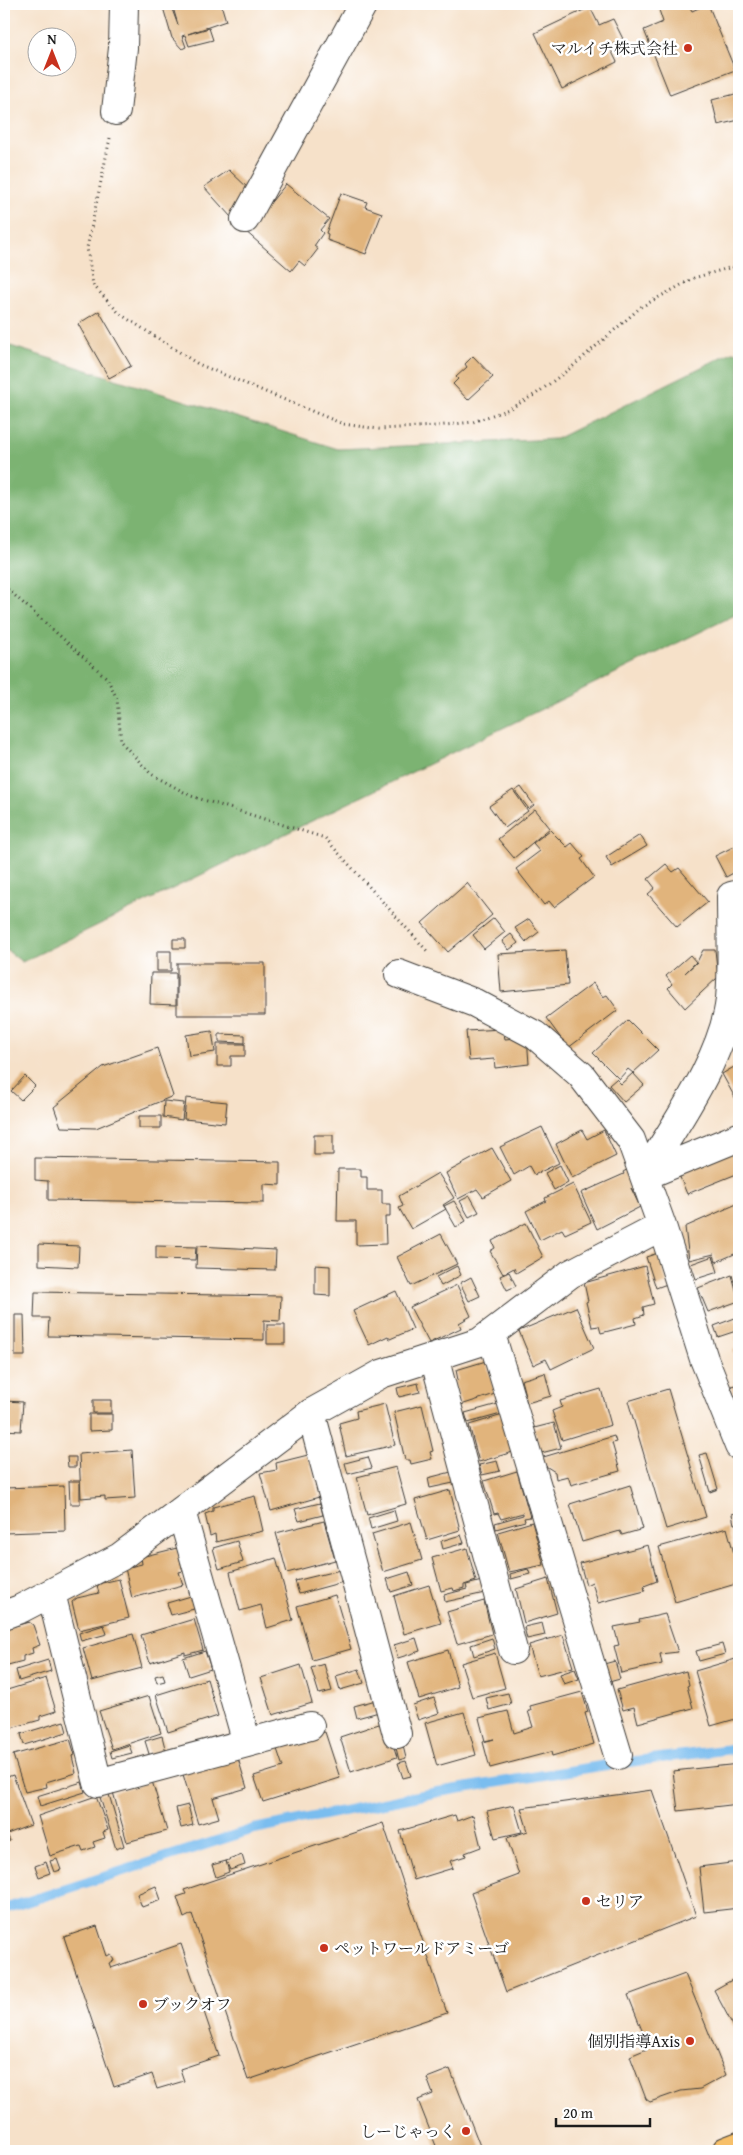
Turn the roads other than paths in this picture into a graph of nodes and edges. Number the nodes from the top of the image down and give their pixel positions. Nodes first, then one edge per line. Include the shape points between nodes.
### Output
1 (124, 4) edge
2 (364, 4) edge
3 (116, 111) road end
4 (245, 219) dead end
5 (739, 894) edge
6 (399, 974) dead end
7 (739, 1138) edge
8 (644, 1176) junction
9 (662, 1226) junction
10 (491, 1334) junction
11 (434, 1357) junction
12 (311, 1413) junction
13 (739, 1446) edge
14 (181, 1511) junction
15 (51, 1593) junction
16 (4, 1614) edge
17 (513, 1650) dead end
18 (310, 1726) dead end
19 (396, 1734) dead end
20 (247, 1743) junction
21 (618, 1755) dead end
22 (739, 2146) edge
23 (726, 2151) edge

1 - 3 street
2 - 4 street
5 - 8 street via 731,896 730,1000 718,1045 701,1082
6 - 8 street via 475,1003 535,1035 581,1075 631,1140
7 - 8 street
8 - 9 street
9 - 10 street via 570,1274
9 - 13 street via 704,1359
10 - 11 street via 480,1342
10 - 21 street
11 - 12 street via 381,1374
11 - 17 street
12 - 14 street
12 - 19 street
14 - 15 street via 120,1557
14 - 20 street
15 - 16 street
15 - 20 street via 98,1783
18 - 20 street
22 - 23 main road

